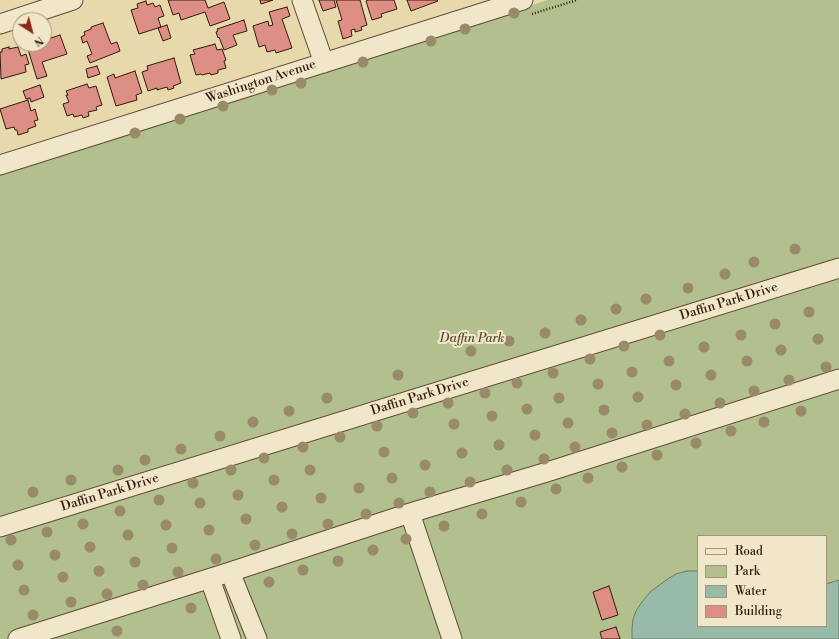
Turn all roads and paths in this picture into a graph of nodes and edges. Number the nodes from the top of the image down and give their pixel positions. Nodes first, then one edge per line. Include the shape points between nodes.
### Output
1 (73, 0) edge
2 (302, 0) edge
3 (523, 0) edge
4 (0, 24) edge
5 (324, 63) junction
6 (0, 165) edge
7 (839, 268) edge
8 (839, 379) edge
9 (410, 513) junction
10 (0, 526) edge
11 (230, 572) junction
12 (210, 579) junction
13 (18, 639) edge
14 (231, 639) edge
15 (258, 639) edge
16 (452, 639) edge

1 - 4 street
2 - 5 street
3 - 5 street, Washington Avenue
5 - 6 street, Washington Avenue
7 - 10 street, Daffin Park Drive
8 - 9 street via 555,470
9 - 11 street
9 - 16 street
11 - 12 street
11 - 15 street
12 - 13 street
12 - 14 street

